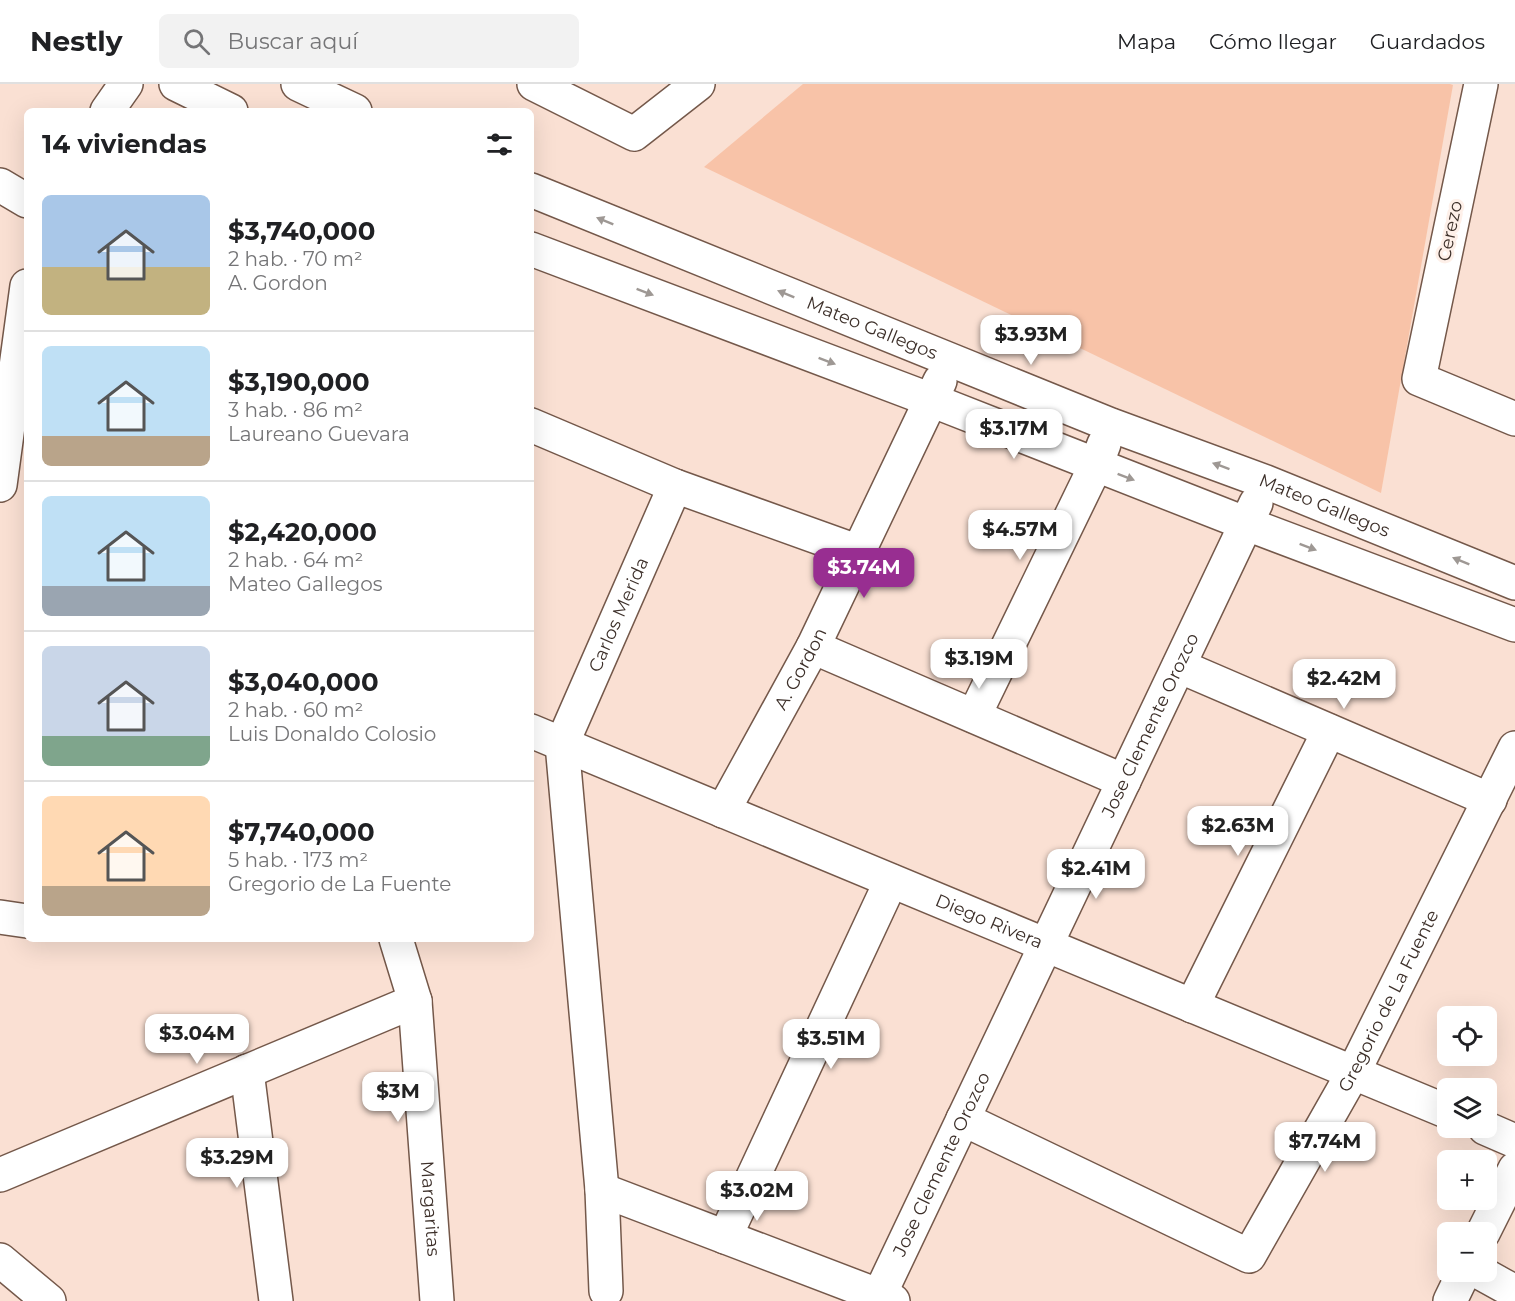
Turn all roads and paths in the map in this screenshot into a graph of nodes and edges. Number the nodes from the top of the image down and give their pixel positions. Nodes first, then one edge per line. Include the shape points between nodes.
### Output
1 (126, 84) edge
2 (176, 84) edge
3 (297, 84) edge
4 (534, 84) edge
5 (698, 84) edge
6 (1481, 84) edge
7 (109, 108) edge
8 (225, 108) edge
9 (349, 108) edge
10 (0, 185) edge
11 (534, 191) edge
12 (24, 199) edge
13 (534, 250) edge
14 (24, 308) edge
15 (949, 360) junction
16 (931, 400) junction
17 (1515, 418) edge
18 (1111, 425) junction
19 (534, 426) edge
20 (1096, 465) junction
21 (1266, 482) junction
22 (0, 485) edge
23 (675, 486) junction
24 (1247, 524) junction
25 (859, 552) junction
26 (1515, 583) edge
27 (1515, 626) edge
28 (813, 647) junction
29 (1179, 666) junction
30 (974, 716) junction
31 (534, 731) edge
32 (1329, 731) junction
33 (562, 744) junction
34 (1515, 748) edge
35 (1124, 781) junction
36 (1490, 800) junction
37 (723, 811) junction
38 (891, 881) junction
39 (0, 917) edge
40 (24, 921) edge
41 (397, 942) edge
42 (1046, 945) junction
43 (415, 1001) junction
44 (1192, 1006) junction
45 (248, 1071) junction
46 (1353, 1073) junction
47 (1437, 1107) edge
48 (963, 1119) junction
49 (1497, 1133) edge
50 (1515, 1141) edge
51 (1515, 1169) edge
52 (0, 1175) edge
53 (602, 1190) junction
54 (1488, 1222) edge
55 (725, 1237) junction
56 (0, 1260) edge
57 (1459, 1282) edge
58 (1496, 1282) edge
59 (606, 1291) dead end
60 (1515, 1293) edge
61 (886, 1298) edge
62 (49, 1301) edge
63 (276, 1301) edge
64 (438, 1301) edge
65 (1450, 1301) edge

1 - 7 street
2 - 8 street
3 - 9 street
4 - 5 street via 634,134
6 - 17 street, Cerezo via 1419,379
10 - 12 street
15 -> 11 street, Mateo Gallegos
13 -> 16 street
14 - 22 street
15 - 16 street, A. Gordon
15 - 18 street, Mateo Gallegos
16 - 20 street
16 - 25 street, A. Gordon
18 - 20 street
21 -> 18 street, Mateo Gallegos
19 - 23 street
20 -> 24 street
20 - 30 street
21 - 24 street, Jose Clemente Orozco
26 -> 21 street, Mateo Gallegos
23 - 25 street
23 - 33 street, Carlos Merida
24 -> 27 street
24 - 29 street, Jose Clemente Orozco
25 - 28 street, A. Gordon
28 - 30 street
28 - 37 street, A. Gordon
29 - 32 street
29 - 35 street, Jose Clemente Orozco
30 - 35 street
31 - 33 street, Diego Rivera
32 - 36 street
32 - 44 street
33 - 37 street, Diego Rivera
33 - 53 street
34 - 36 street, Gregorio de La Fuente
35 - 42 street, Jose Clemente Orozco
36 - 46 street, Gregorio de La Fuente
37 - 38 street, Diego Rivera
38 - 42 street, Diego Rivera
38 - 55 street
39 - 40 street
41 - 43 street, Margaritas
42 - 44 street, Diego Rivera
42 - 48 street, Jose Clemente Orozco
43 - 45 street
43 - 64 street, Margaritas
44 - 46 street, Diego Rivera
45 - 52 street
45 - 63 street
46 - 47 street, Diego Rivera
46 - 48 street, Gregorio de La Fuente via 1249,1256
48 - 61 street, Jose Clemente Orozco
49 - 50 street
51 - 54 street
53 - 55 street
53 - 59 street
55 - 61 street
56 - 62 street
57 - 65 street
58 - 60 street

